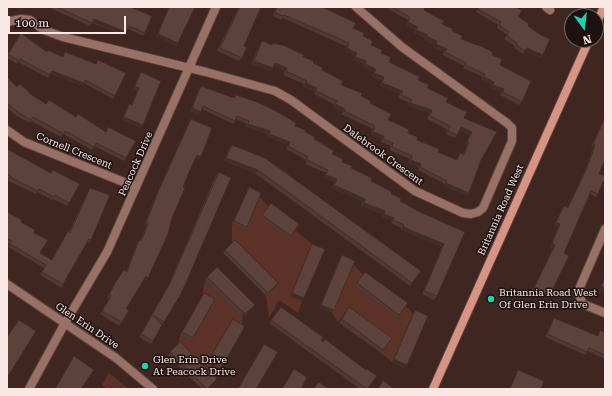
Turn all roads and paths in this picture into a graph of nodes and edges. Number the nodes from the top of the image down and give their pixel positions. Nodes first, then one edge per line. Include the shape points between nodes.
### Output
1 (216, 7) edge
2 (356, 7) edge
3 (7, 22) edge
4 (585, 48) edge
5 (190, 68) junction
6 (7, 130) edge
7 (136, 187) junction
8 (605, 229) edge
9 (7, 284) edge
10 (605, 313) edge
11 (65, 323) junction
12 (29, 389) edge
13 (153, 389) edge
14 (433, 389) edge

1 - 5 street, Peacock Drive
2 - 5 street, Dalebrook Crescent via 402,47 512,128 512,141 483,208 478,212 463,213 415,191 276,91
3 - 5 street via 30,20 44,30 63,38
4 - 14 main road, Britannia Road West
5 - 7 street, Peacock Drive
6 - 7 street, Cornell Crescent via 24,142
7 - 11 street, Peacock Drive via 107,252
8 - 10 street via 580,287 579,295 583,304
9 - 11 street, Glen Erin Drive
11 - 12 street, Peacock Drive
11 - 13 street, Glen Erin Drive via 128,367

